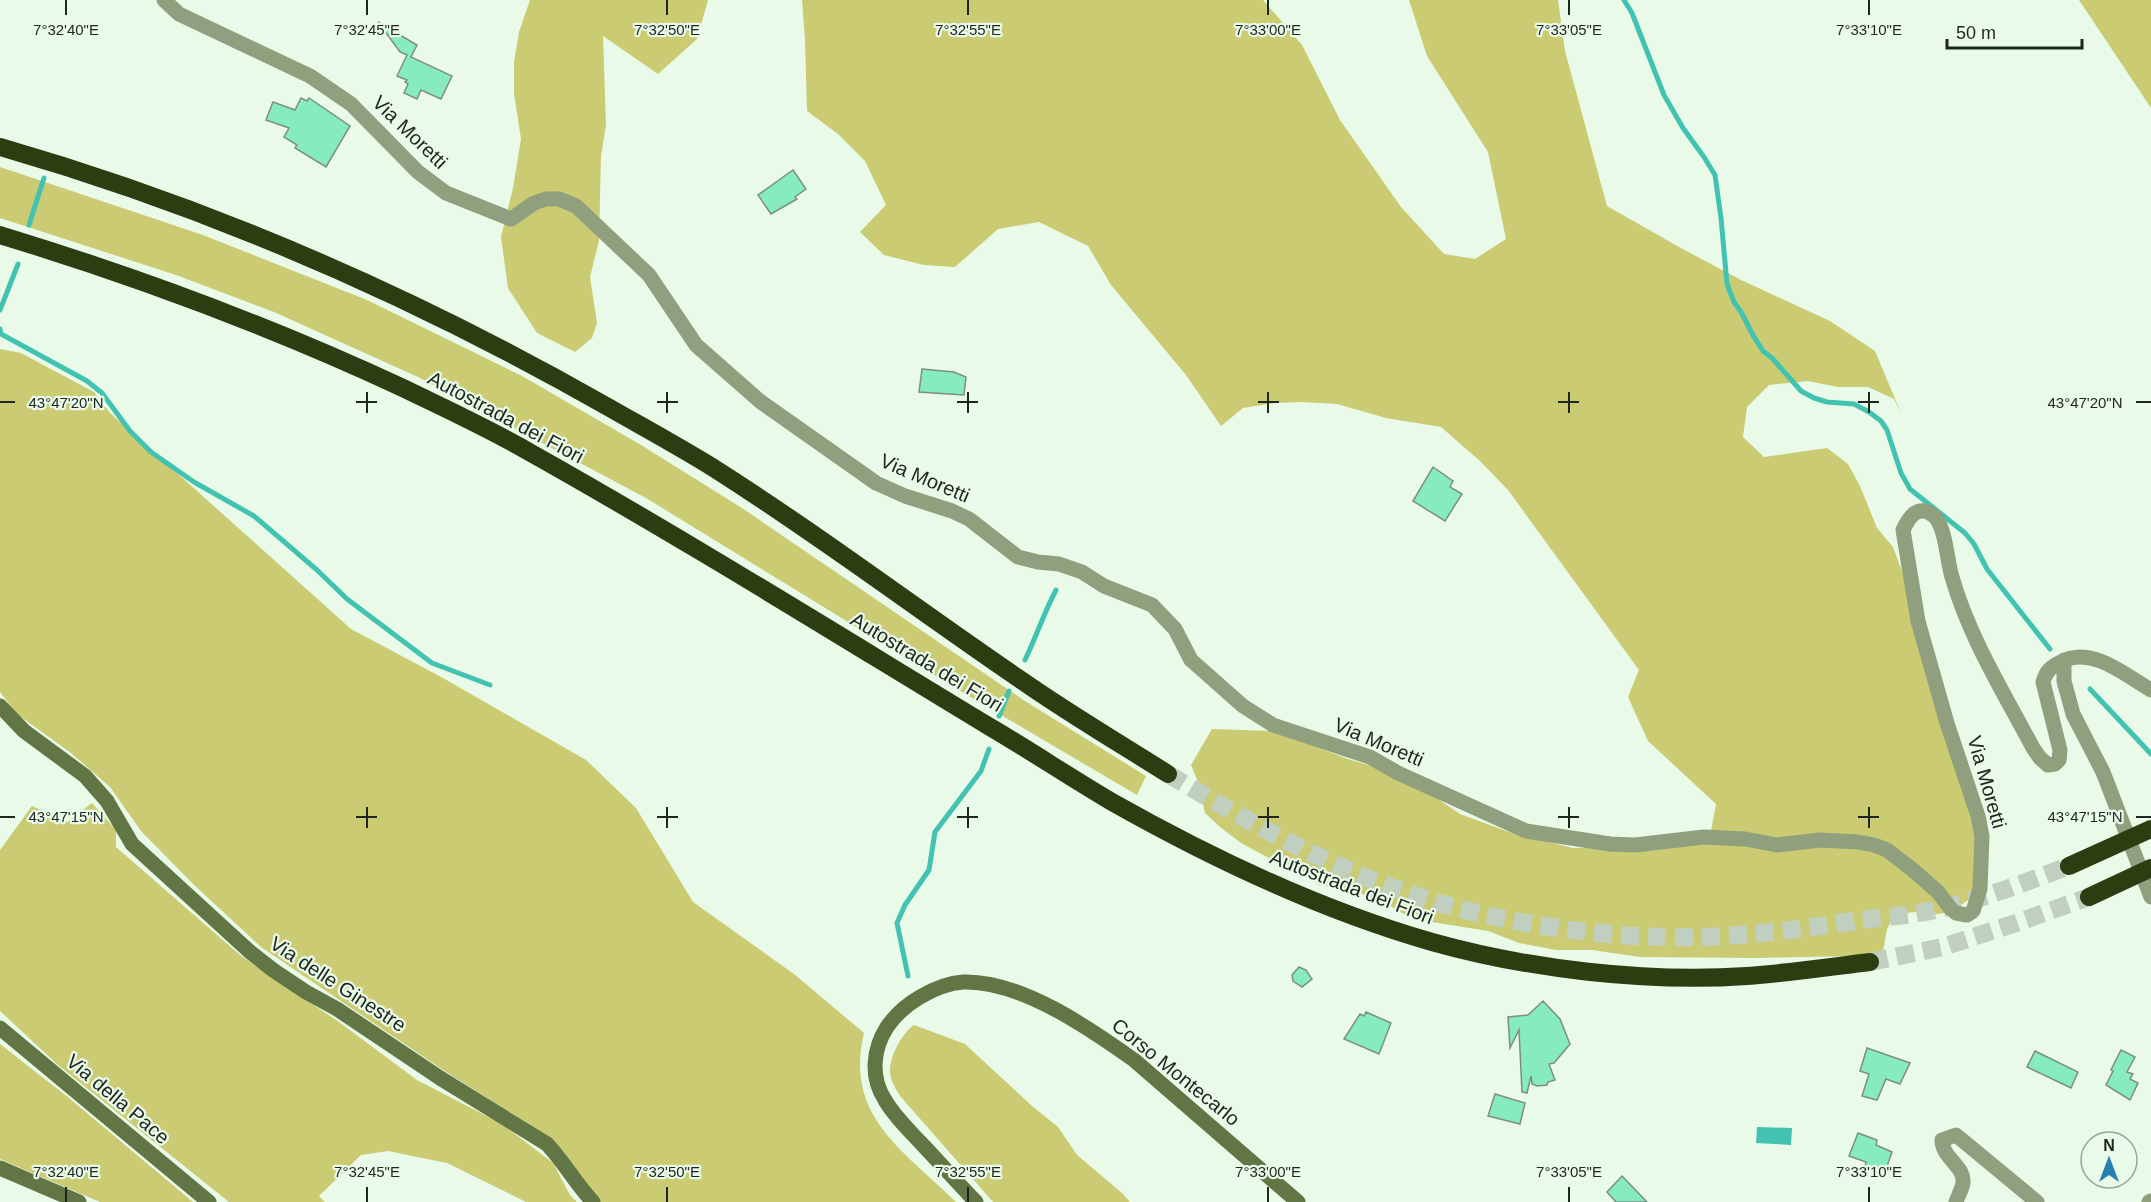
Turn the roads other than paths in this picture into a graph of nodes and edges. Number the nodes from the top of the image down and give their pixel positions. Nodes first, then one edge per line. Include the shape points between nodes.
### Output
1 (164, 0) edge
2 (0, 147) edge
3 (0, 235) edge
4 (2064, 660) junction
5 (2151, 690) edge
6 (0, 706) edge
7 (1168, 774) tunnel mouth
8 (2151, 829) edge
9 (2069, 866) tunnel mouth
10 (2151, 868) edge
11 (2089, 897) tunnel mouth
12 (2151, 897) edge
13 (1870, 962) tunnel mouth
14 (0, 1028) edge
15 (0, 1168) edge
16 (79, 1202) edge
17 (209, 1202) edge
18 (593, 1202) edge
19 (976, 1202) edge
20 (1298, 1202) edge
21 (1956, 1202) edge
22 (2037, 1202) edge

1 - 4 street, Via Moretti via 179,14 333,90 417,172 446,193 511,219 546,199 576,206 649,275 696,345 761,402 876,483 969,519 1018,557 1059,564 1152,605 1175,629 1191,660 1243,706 1273,725 1370,758 1526,831 1610,844 1704,837 1777,845 1820,840 1874,845 1913,870 1956,913 1967,915 1973,911 1980,890 1982,836 1917,621 1904,530 1909,517 1925,512 1940,526 1952,577 1982,651 2033,748 2048,765 2060,759 2060,750 2043,682 2051,667
2 - 7 highway, Autostrada dei Fiori via 156,198 292,251 525,360 710,466 1024,683
3 - 13 highway, Autostrada dei Fiori via 93,263 246,319 351,364 528,450 1111,801 1260,878 1357,917 1510,960 1588,971 1745,976
4 - 5 street via 2075,656 2093,658
4 - 12 street via 2064,681 2073,714 2103,772
6 - 18 street, Via delle Ginestre via 24,731 85,776 107,801 132,844 249,951 298,987 547,1144
8 - 9 highway, bridge
10 - 11 highway, bridge
14 - 17 street, Via della Pace
15 - 16 street
19 - 20 street, Corso Montecarlo via 884,1100 875,1068 880,1038 903,1007 928,992 960,982 979,982 1028,997 1107,1041
21 - 22 street via 1963,1182 1960,1170 1942,1148 1942,1140 1956,1135

